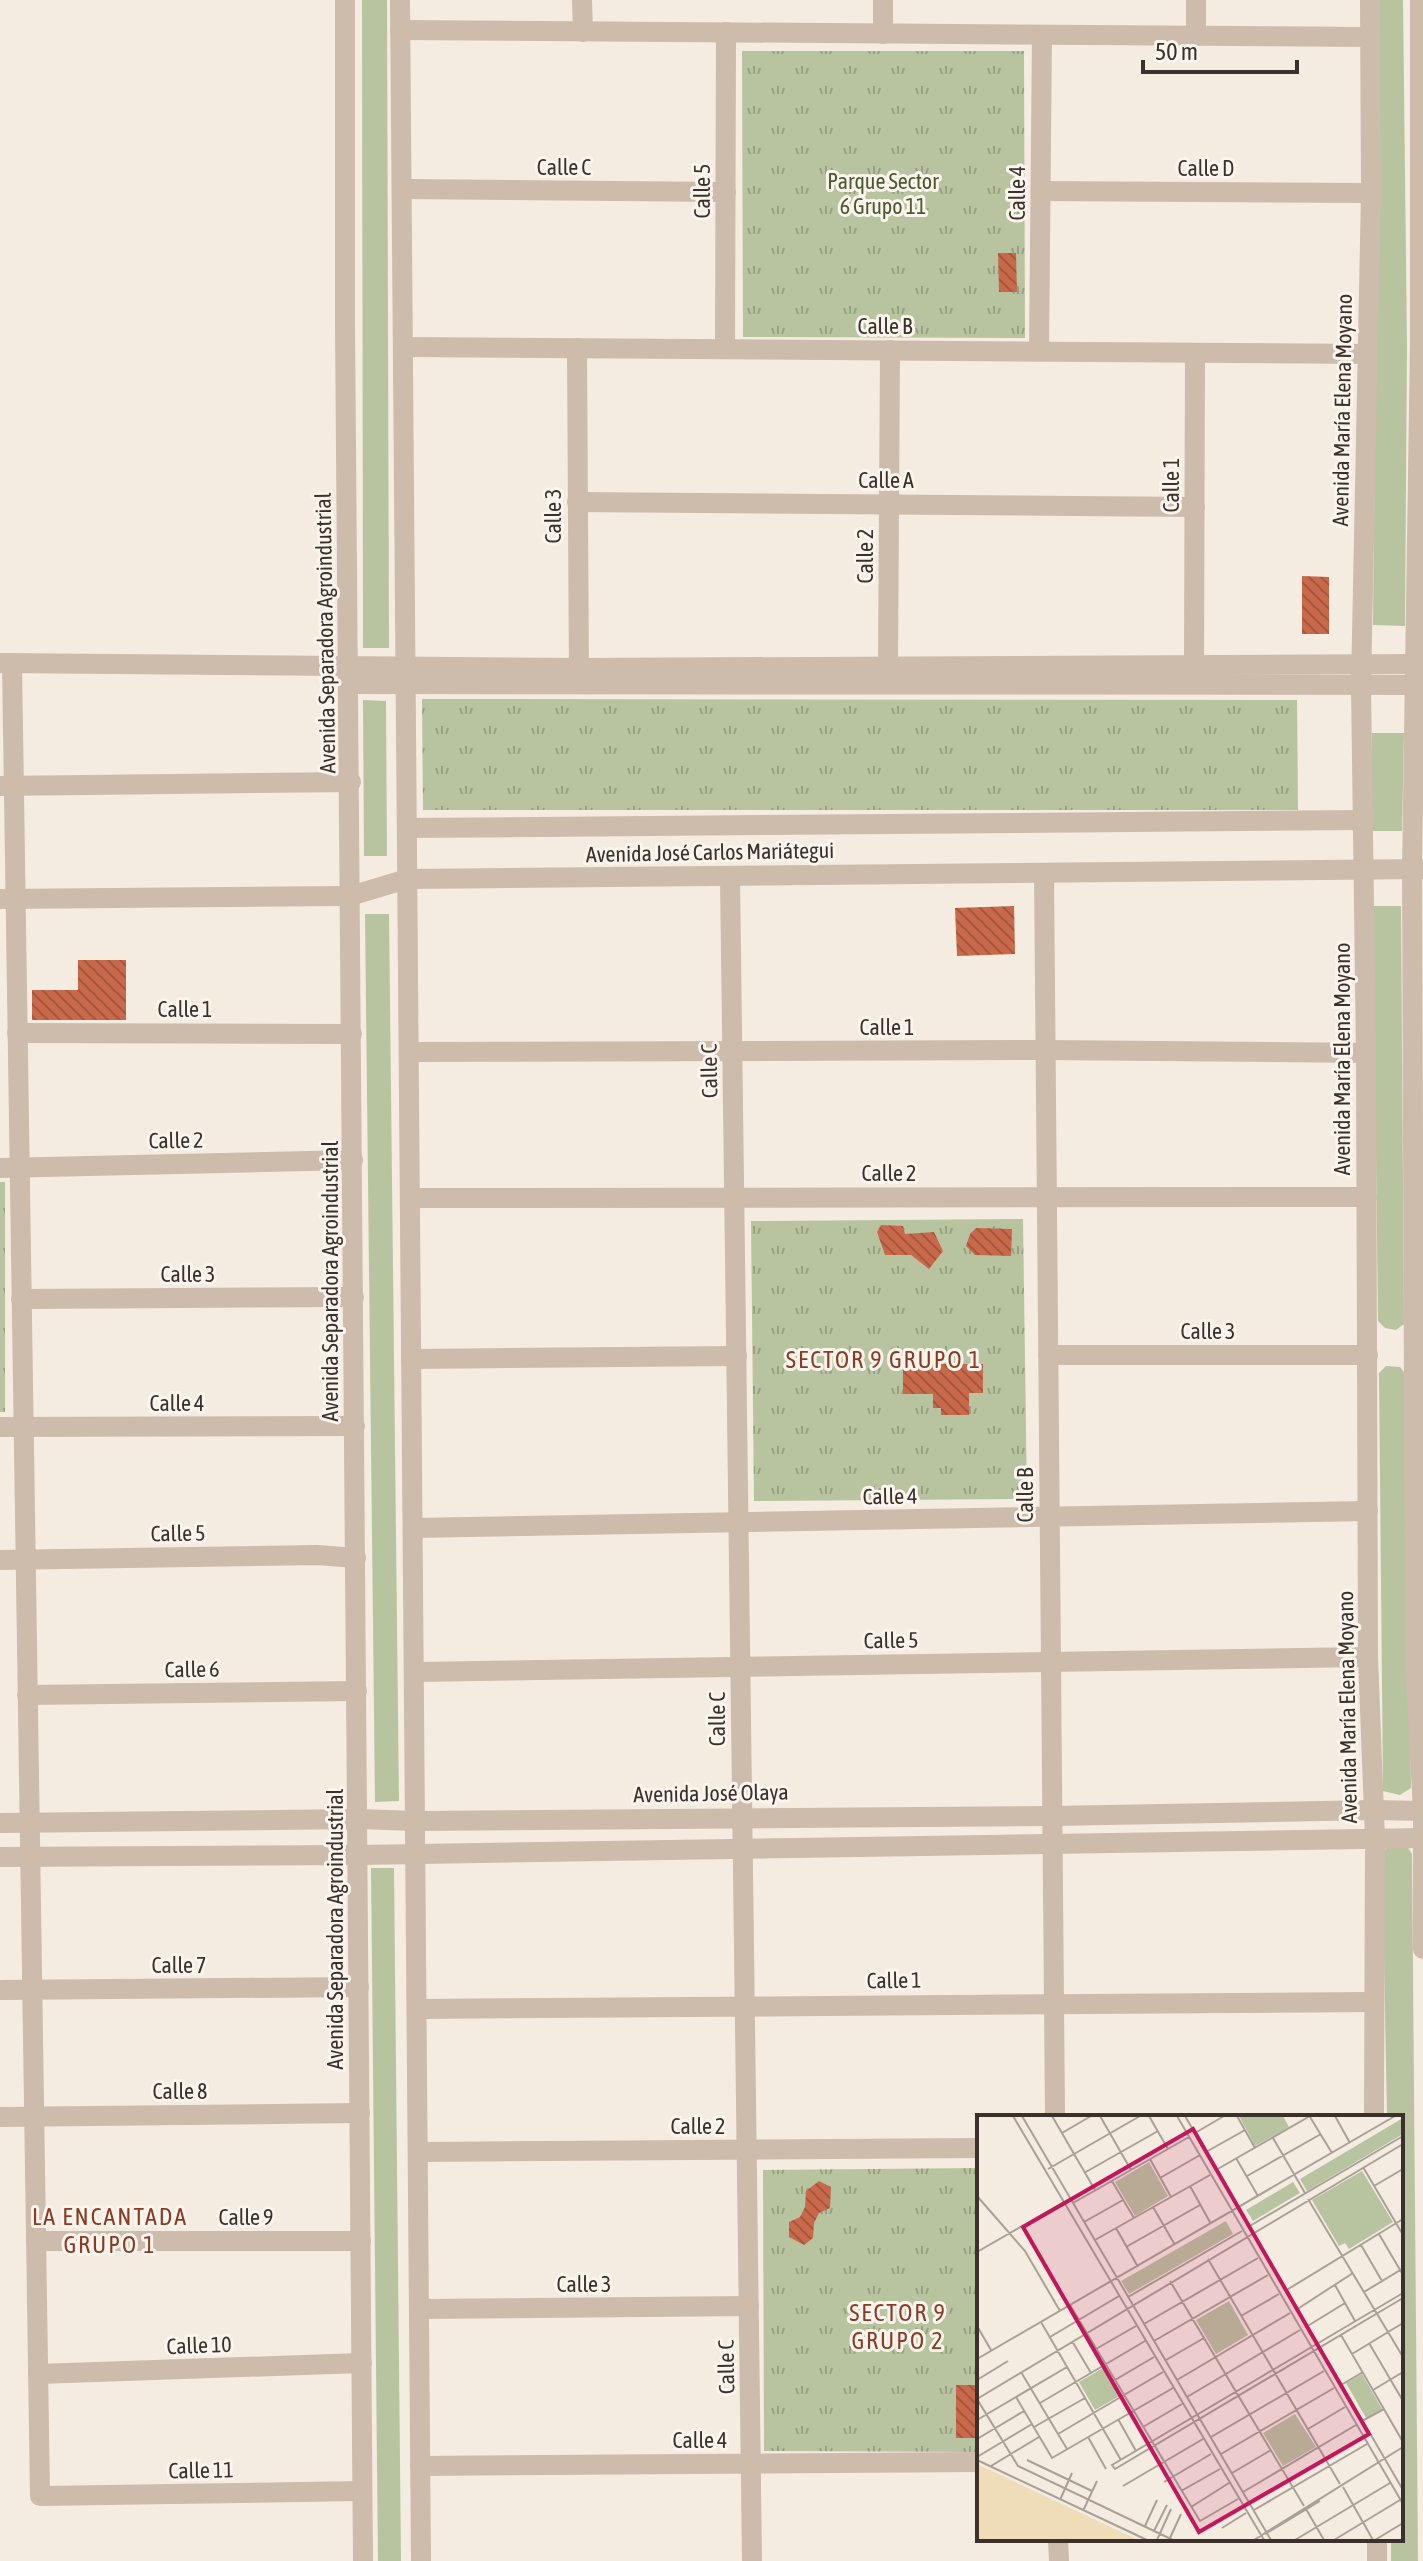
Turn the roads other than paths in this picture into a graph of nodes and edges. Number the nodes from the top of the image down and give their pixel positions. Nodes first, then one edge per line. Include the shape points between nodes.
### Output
1 (345, 0) edge
2 (400, 0) edge
3 (582, 0) edge
4 (883, 0) edge
5 (1196, 0) edge
6 (1370, 0) edge
7 (1420, 0) edge
8 (400, 30) junction
9 (583, 32) junction
10 (726, 32) junction
11 (883, 34) junction
12 (1042, 35) junction
13 (1196, 36) junction
14 (1370, 37) junction
15 (1422, 38) edge
16 (402, 189) junction
17 (1041, 191) junction
18 (726, 192) junction
19 (1371, 193) junction
20 (1422, 194) edge
21 (1422, 343) edge
22 (403, 347) junction
23 (577, 348) junction
24 (725, 349) junction
25 (890, 350) junction
26 (1039, 351) junction
27 (1195, 353) junction
28 (1367, 354) junction
29 (577, 502) junction
30 (889, 504) junction
31 (1195, 507) junction
32 (6, 663) edge
33 (1361, 664) junction
34 (1419, 664) edge
35 (1194, 665) junction
36 (888, 666) junction
37 (350, 674) junction
38 (406, 675) junction
39 (579, 676) junction
40 (1361, 685) junction
41 (1419, 685) edge
42 (351, 782) junction
43 (7, 786) edge
44 (1364, 820) junction
45 (1418, 822) edge
46 (407, 828) junction
47 (1365, 870) junction
48 (1418, 870) edge
49 (1044, 873) junction
50 (730, 876) junction
51 (407, 879) junction
52 (350, 896) junction
53 (8, 898) edge
54 (17, 1033) junction
55 (352, 1034) junction
56 (1045, 1050) junction
57 (732, 1051) junction
58 (409, 1052) junction
59 (1366, 1053) junction
60 (353, 1160) junction
61 (10, 1167) edge
62 (1047, 1197) junction
63 (1367, 1197) junction
64 (410, 1198) junction
65 (734, 1198) junction
66 (354, 1297) junction
67 (21, 1299) junction
68 (1418, 1354) edge
69 (1048, 1355) junction
70 (1368, 1355) junction
71 (737, 1356) junction
72 (411, 1359) junction
73 (355, 1426) junction
74 (0, 1427) edge
75 (23, 1427) junction
76 (1368, 1511) junction
77 (1419, 1512) edge
78 (1049, 1517) junction
79 (739, 1522) junction
80 (413, 1528) junction
81 (356, 1558) junction
82 (0, 1560) edge
83 (25, 1560) junction
84 (1368, 1657) junction
85 (1419, 1660) edge
86 (1050, 1662) junction
87 (741, 1666) junction
88 (414, 1672) junction
89 (357, 1691) junction
90 (27, 1695) junction
91 (1374, 1810) junction
92 (1423, 1811) edge
93 (742, 1816) junction
94 (1052, 1816) junction
95 (358, 1819) junction
96 (415, 1821) junction
97 (0, 1823) edge
98 (29, 1823) junction
99 (1422, 1838) edge
100 (1375, 1839) junction
101 (1052, 1845) junction
102 (743, 1848) junction
103 (415, 1853) junction
104 (358, 1855) junction
105 (0, 1857) edge
106 (30, 1857) junction
107 (1423, 1949) edge
108 (359, 1987) junction
109 (0, 1990) edge
110 (32, 1990) junction
111 (1372, 2002) junction
112 (1054, 2004) junction
113 (745, 2007) junction
114 (417, 2009) junction
115 (360, 2113) junction
116 (1055, 2115) edge
117 (1374, 2115) edge
118 (34, 2116) junction
119 (0, 2117) edge
120 (977, 2148) edge
121 (747, 2149) junction
122 (418, 2152) junction
123 (36, 2241) junction
124 (361, 2241) junction
125 (749, 2306) junction
126 (419, 2309) junction
127 (362, 2363) junction
128 (38, 2374) junction
129 (977, 2462) edge
130 (751, 2463) junction
131 (420, 2466) junction
132 (362, 2491) junction
133 (1058, 2541) edge
134 (363, 2561) edge
135 (421, 2561) edge
136 (752, 2561) edge
137 (1059, 2561) edge

1 - 37 street, Avenida Separadora Agroindustrial
2 - 8 street
3 - 9 street
4 - 11 street
5 - 13 street
6 - 14 street, Avenida María Elena Moyano
7 - 15 street
8 - 9 street
8 - 16 street
9 - 10 street
10 - 11 street
10 - 18 street, Calle 5
11 - 12 street
12 - 13 street
12 - 17 street, Calle 4
13 - 14 street
14 - 19 street, Avenida María Elena Moyano
15 - 20 street
16 - 18 street, Calle C
16 - 22 street
17 - 19 street, Calle D
17 - 26 street, Calle 4
18 - 24 street, Calle 5
19 - 28 street, Avenida María Elena Moyano
20 - 21 street
21 - 34 street
22 - 23 street, Calle B
22 - 38 street
23 - 24 street, Calle B
23 - 29 street, Calle 3
24 - 25 street, Calle B
25 - 26 street, Calle B
25 - 30 street, Calle 2
26 - 27 street, Calle B
27 - 28 street, Calle B
27 - 31 street, Calle 1
28 - 33 street, Avenida María Elena Moyano
29 - 30 street, Calle A
29 - 39 street, Calle 3
30 - 31 street, Calle A
30 - 36 street, Calle 2
31 - 35 street, Calle 1
32 - 37 street
32 - 43 street
33 - 34 street
33 - 35 street
33 - 40 street, Avenida María Elena Moyano
34 - 41 street
35 - 36 street
36 - 39 street
37 - 38 street
37 - 42 street, Avenida Separadora Agroindustrial
38 - 39 street
38 - 46 street
39 - 40 street
40 - 41 street
40 - 44 street, Avenida María Elena Moyano
41 - 45 street
42 - 43 street
42 - 52 street, Avenida Separadora Agroindustrial
43 - 53 street
44 - 46 street, Avenida José Carlos Mariátegui
44 - 47 street, Avenida María Elena Moyano
45 - 48 street
46 - 51 street
47 - 48 street, Avenida José Carlos Mariátegui
47 - 49 street, Avenida José Carlos Mariátegui
47 - 59 street, Avenida María Elena Moyano
48 - 68 street
49 - 50 street, Avenida José Carlos Mariátegui
49 - 56 street, Calle B
50 - 51 street, Avenida José Carlos Mariátegui
50 - 57 street, Calle C
51 - 52 street, Avenida José Carlos Mariátegui
51 - 58 street
52 - 53 street, Avenida José Carlos Mariátegui
52 - 55 street, Avenida Separadora Agroindustrial
53 - 54 street
54 - 55 street, Calle 1
54 - 61 street
55 - 60 street, Avenida Separadora Agroindustrial
56 - 57 street, Calle 1
56 - 59 street, Calle 1
56 - 62 street, Calle B
57 - 58 street, Calle 1
57 - 65 street, Calle C
58 - 64 street
59 - 63 street, Avenida María Elena Moyano
60 - 61 street, Calle 2
60 - 66 street, Avenida Separadora Agroindustrial
61 - 67 street
62 - 63 street, Calle 2
62 - 65 street, Calle 2
62 - 69 street, Calle B
63 - 70 street, Avenida María Elena Moyano
64 - 65 street, Calle 2
64 - 72 street
65 - 71 street, Calle C
66 - 67 street, Calle 3
66 - 73 street, Avenida Separadora Agroindustrial
67 - 75 street
68 - 77 street
69 - 70 street, Calle 3
69 - 78 street, Calle B
70 - 76 street, Avenida María Elena Moyano
71 - 72 street
71 - 79 street, Calle C
72 - 80 street
73 - 75 street, Calle 4
73 - 81 street, Avenida Separadora Agroindustrial
74 - 75 street, Calle 4
75 - 83 street
76 - 78 street, Calle 4
76 - 84 street, Avenida María Elena Moyano
77 - 85 street
78 - 79 street, Calle 4
78 - 86 street, Calle B
79 - 80 street, Calle 4
79 - 87 street, Calle C
80 - 88 street
81 - 83 street, Calle 5
81 - 89 street, Avenida Separadora Agroindustrial
82 - 83 street, Calle 5
83 - 90 street
84 - 86 street, Calle 5
84 - 91 street, Avenida María Elena Moyano
85 - 92 street
86 - 87 street, Calle 5
86 - 94 street, Calle B
87 - 88 street, Calle 5
87 - 93 street, Calle C
88 - 96 street
89 - 90 street, Calle 6
89 - 95 street, Avenida Separadora Agroindustrial
90 - 98 street
91 - 92 street, Avenida José Olaya
91 - 94 street, Avenida José Olaya
91 - 100 street, Avenida María Elena Moyano
92 - 99 street
93 - 94 street, Avenida José Olaya
93 - 96 street, Avenida José Olaya
93 - 102 street, Calle C
94 - 101 street, Calle B
95 - 96 street, Avenida José Olaya
95 - 98 street, Avenida José Olaya
95 - 104 street, Avenida Separadora Agroindustrial
96 - 103 street
97 - 98 street, Avenida José Olaya
98 - 106 street
99 - 100 street
99 - 107 street
100 - 101 street
100 - 111 street, Avenida María Elena Moyano
101 - 102 street
101 - 112 street, Calle B
102 - 103 street
102 - 113 street, Calle C
103 - 104 street
103 - 114 street
104 - 106 street
104 - 108 street, Avenida Separadora Agroindustrial
105 - 106 street
106 - 110 street
108 - 110 street, Calle 7
108 - 115 street, Avenida Separadora Agroindustrial
109 - 110 street, Calle 7
110 - 118 street
111 - 112 street, Calle 1
111 - 117 street, Avenida María Elena Moyano
112 - 113 street, Calle 1
112 - 116 street, Calle B
113 - 114 street, Calle 1
113 - 121 street, Calle C
114 - 122 street
115 - 118 street, Calle 8
115 - 124 street, Avenida Separadora Agroindustrial
118 - 119 street, Calle 8
118 - 123 street
120 - 121 street, Calle 2
121 - 122 street, Calle 2
121 - 125 street, Calle C
122 - 126 street
123 - 124 street, Calle 9
123 - 128 street
124 - 127 street, Avenida Separadora Agroindustrial
125 - 126 street, Calle 3
125 - 130 street, Calle C
126 - 131 street
127 - 128 street, Calle 10
127 - 132 street, Avenida Separadora Agroindustrial
128 - 132 street, Calle 11 via 40,2496
129 - 130 street, Calle 4
130 - 131 street, Calle 4
130 - 136 street, Calle C
131 - 135 street
132 - 134 street, Avenida Separadora Agroindustrial
133 - 137 street

